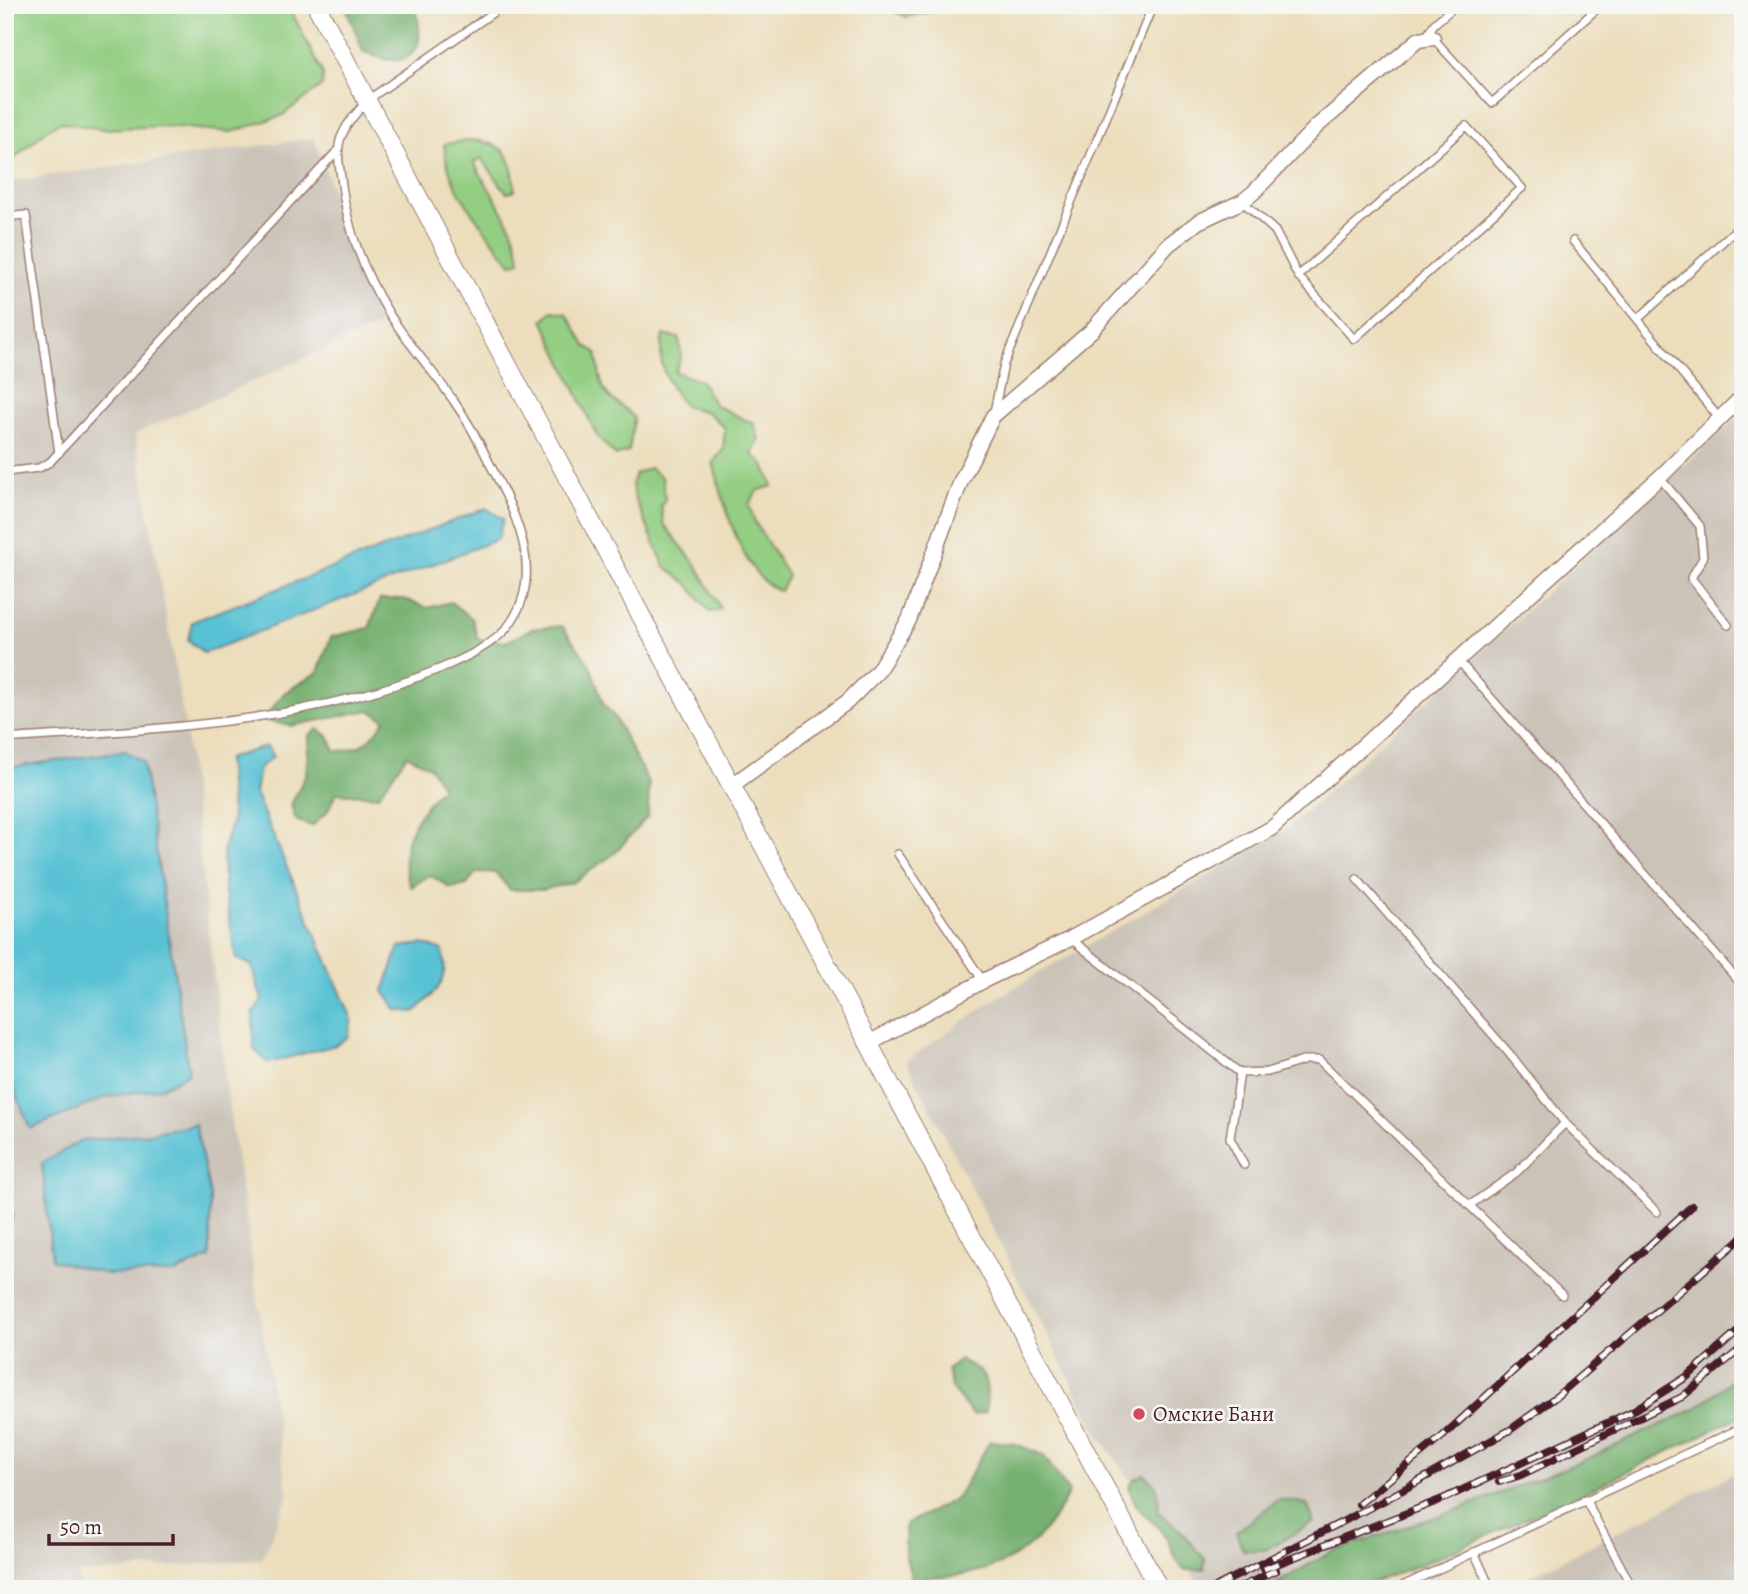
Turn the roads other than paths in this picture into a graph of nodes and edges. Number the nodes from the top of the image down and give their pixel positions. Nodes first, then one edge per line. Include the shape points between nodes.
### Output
1 (316, 5) edge
2 (504, 5) edge
3 (1153, 5) edge
4 (1456, 5) edge
5 (1601, 5) edge
6 (1429, 37) junction
7 (369, 99) junction
8 (338, 150) junction
9 (1242, 201) junction
10 (5, 218) edge
11 (1743, 223) edge
12 (1573, 241) dead end
13 (1298, 276) junction
14 (1637, 319) junction
15 (1743, 396) edge
16 (993, 416) junction
17 (1719, 418) junction
18 (59, 453) junction
19 (5, 472) edge
20 (1660, 477) junction
21 (1728, 625) dead end
22 (1457, 659) junction
23 (5, 739) edge
24 (734, 784) junction
25 (898, 854) dead end
26 (1357, 879) dead end
27 (1070, 939) junction
28 (983, 981) junction
29 (1743, 986) edge
30 (867, 1044) junction
31 (1240, 1073) junction
32 (1565, 1123) junction
33 (1244, 1166) dead end
34 (1470, 1205) junction
35 (1657, 1212) dead end
36 (1562, 1295) dead end
37 (1743, 1427) edge
38 (1585, 1499) junction
39 (1474, 1552) junction
40 (1159, 1589) edge
41 (1396, 1589) edge
42 (1492, 1589) edge
43 (1633, 1589) edge

1 - 7 street
2 - 7 lane
3 - 16 lane via 1004,364
4 - 6 lane via 1434,24
5 - 6 lane via 1492,103
6 - 9 street via 1316,127
7 - 8 lane via 352,117
7 - 24 street
8 - 18 lane
8 - 23 lane via 345,207 386,309 454,401 515,512 526,549 527,577 521,604 504,631 463,659 388,690 186,726
9 - 13 lane via 1275,231
9 - 16 street via 1198,222 1168,245 1091,331
10 - 18 lane via 26,215
11 - 14 lane
12 - 14 lane
13 - 13 lane via 1354,339 1522,188 1466,126
14 - 17 lane
15 - 17 street
16 - 24 street via 961,481 909,620 877,672 847,702
17 - 20 street
18 - 19 lane via 39,468
20 - 21 lane via 1700,526 1703,558 1691,578
20 - 22 street
22 - 27 street via 1272,828
22 - 29 lane
24 - 30 street
25 - 28 lane
26 - 32 lane
27 - 28 street
27 - 31 lane
28 - 30 street
30 - 40 street
31 - 33 lane via 1230,1138
31 - 34 lane via 1268,1072 1319,1060
32 - 34 lane via 1517,1172
32 - 35 lane
34 - 36 lane
37 - 38 lane
38 - 39 lane
38 - 43 lane
39 - 41 lane
39 - 42 lane

